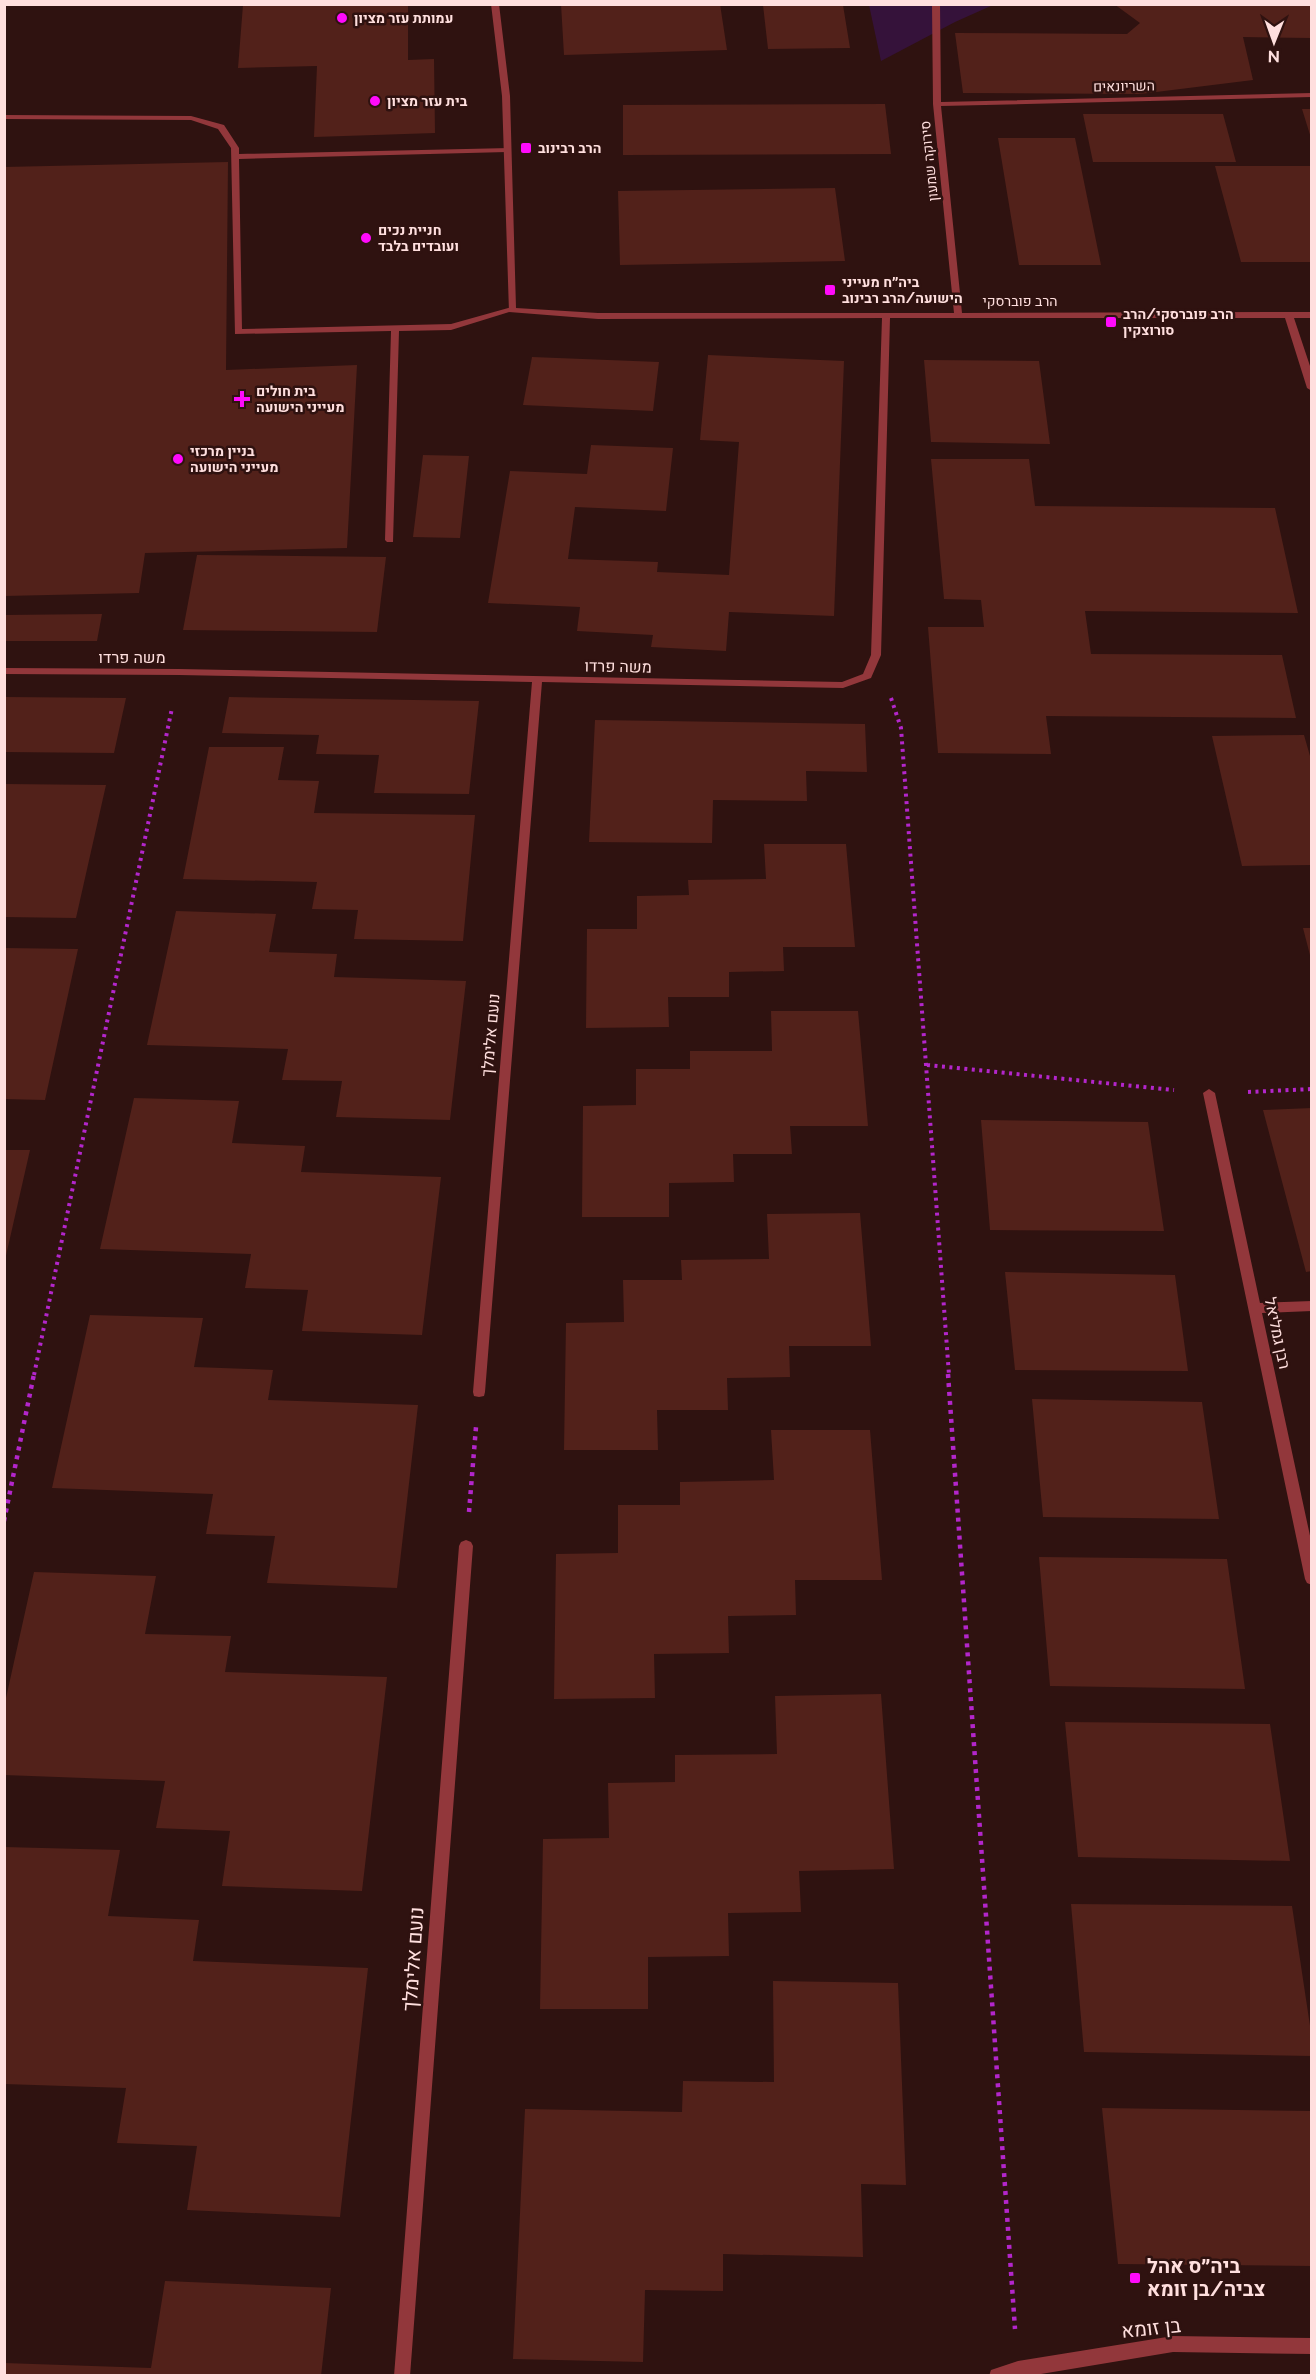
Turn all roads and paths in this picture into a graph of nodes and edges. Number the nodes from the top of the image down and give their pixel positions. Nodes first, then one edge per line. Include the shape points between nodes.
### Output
1 (495, 4) edge
2 (936, 4) edge
3 (1311, 95) edge
4 (937, 104) junction
5 (4, 117) edge
6 (507, 150) junction
7 (235, 157) junction
8 (512, 310) junction
9 (958, 314) junction
10 (886, 315) junction
11 (1311, 315) edge
12 (1289, 316) junction
13 (395, 330) junction
14 (1311, 388) edge
15 (390, 540) dead end
16 (876, 655) junction
17 (4, 671) edge
18 (179, 672) junction
19 (537, 680) junction
20 (927, 1065) junction
21 (1311, 1089) edge
22 (1209, 1093) junction
23 (1311, 1306) edge
24 (1256, 1308) junction
25 (479, 1392) joint
26 (4, 1521) edge
27 (466, 1545) joint
28 (1311, 1579) edge
29 (1311, 2346) edge
30 (1018, 2368) junction
31 (402, 2376) edge
32 (998, 2376) edge

1 - 6 street via 506,96
2 - 4 street, סירוקה שמעון
3 - 4 street, השריונאים
4 - 9 street, סירוקה שמעון
5 - 7 street via 191,118 221,127 235,148
6 - 7 street
6 - 8 street
7 - 13 street, הרב פוברסקי via 238,332
8 - 10 street, הרב פוברסקי via 598,316
8 - 13 street, הרב פוברסקי via 451,327
9 - 10 street, הרב פוברסקי
9 - 12 street, הרב פוברסקי
10 - 16 street
11 - 12 street, הרב פוברסקי
12 - 14 street
13 - 15 street
16 - 19 street, משה פרדו via 867,676 843,685
16 - 20 path via 901,728
17 - 18 street, משה פרדו
18 - 19 street, משה פרדו
18 - 26 path
19 - 25 street, נועם אלימלך
20 - 22 path
20 - 30 path
21 - 22 path
22 - 24 street, רבן גמליאל
23 - 24 street
24 - 28 street, רבן גמליאל
25 - 27 path
27 - 31 street, נועם אלימלך
29 - 30 street, בן זומא via 1173,2344
30 - 32 street, בן זומא

